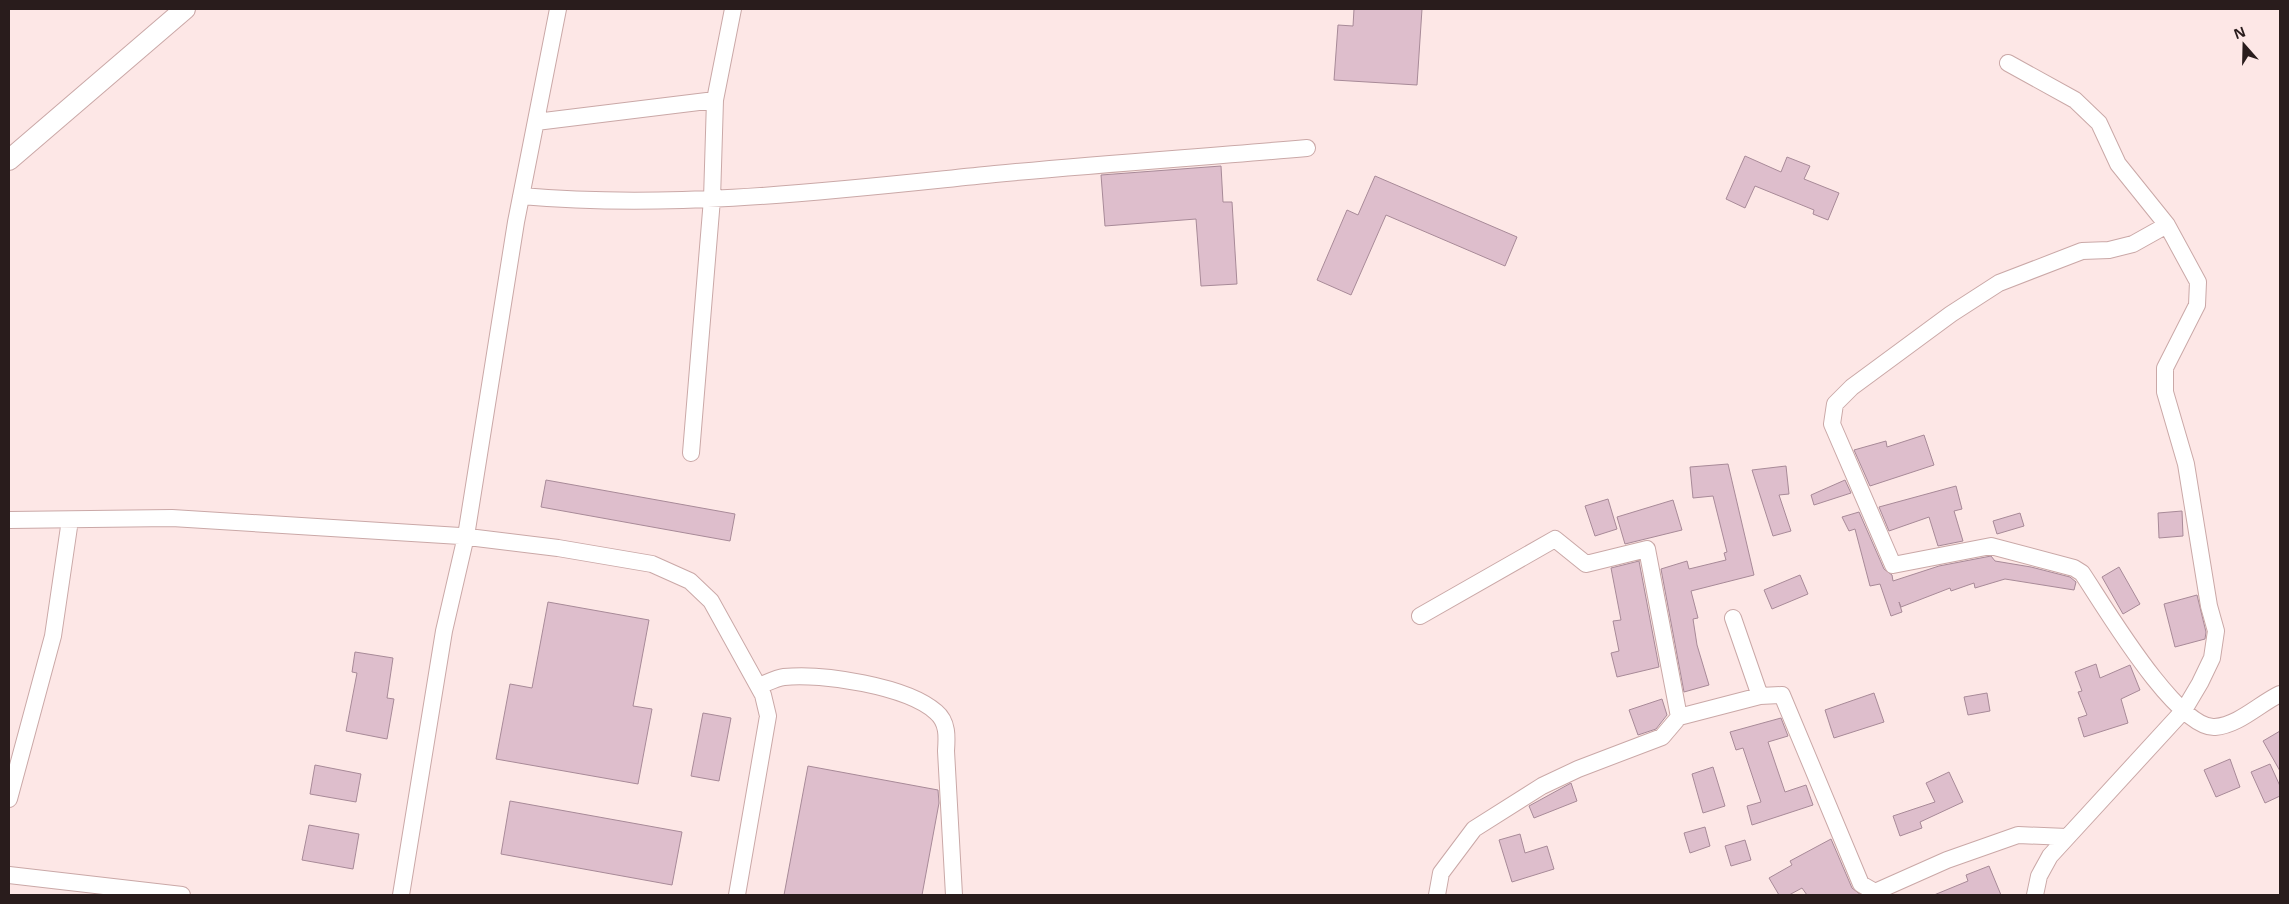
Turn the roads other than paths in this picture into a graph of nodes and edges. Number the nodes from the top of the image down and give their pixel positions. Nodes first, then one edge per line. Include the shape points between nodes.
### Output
1 (184, 9) edge
2 (558, 9) edge
3 (733, 9) edge
4 (2008, 63) dead end
5 (715, 100) junction
6 (536, 122) junction
7 (1307, 148) dead end
8 (9, 160) edge
9 (521, 196) junction
10 (712, 199) junction
11 (2167, 225) junction
12 (691, 453) dead end
13 (9, 520) edge
14 (70, 520) junction
15 (466, 536) junction
16 (1420, 616) dead end
17 (1733, 618) dead end
18 (759, 686) junction
19 (2280, 694) edge
20 (1760, 696) junction
21 (2184, 710) junction
22 (1678, 717) junction
23 (9, 799) edge
24 (2067, 837) junction
25 (9, 875) edge
26 (1874, 894) edge
27 (182, 895) edge
28 (401, 895) edge
29 (737, 895) edge
30 (954, 895) edge
31 (1437, 895) edge
32 (2035, 895) edge

1 - 8 street
2 - 6 street
3 - 5 street
4 - 11 street via 2075,100 2088,111 2099,123 2118,164
5 - 6 street
5 - 10 street
6 - 9 street
7 - 10 street via 996,174 854,190
9 - 10 street via 580,201
9 - 15 street
10 - 12 street
11 - 21 street via 2198,282 2197,305 2165,368 2165,392 2186,464 2216,631 2212,658
11 - 21 street via 2133,244 2109,250 2082,251 1999,283 1852,387 1835,404 1832,424 1893,565 1991,546 2074,568 2082,573 2149,673
13 - 14 street
14 - 15 street via 191,519
14 - 23 street via 52,636
15 - 18 street via 652,564 690,581 711,600
15 - 28 street via 444,631
16 - 22 street via 1555,539 1586,564 1647,549
17 - 20 street
18 - 29 street via 768,716
18 - 30 street via 782,677 826,677 902,692 937,712 948,731 946,751
19 - 21 street via 2229,724 2214,727 2203,724
20 - 22 street
20 - 26 street via 1782,695 1862,884
21 - 24 street
22 - 31 street via 1662,737 1542,786 1474,829 1441,873
24 - 26 street via 2018,835 1947,860
24 - 32 street via 2050,856 2039,876
25 - 27 street

